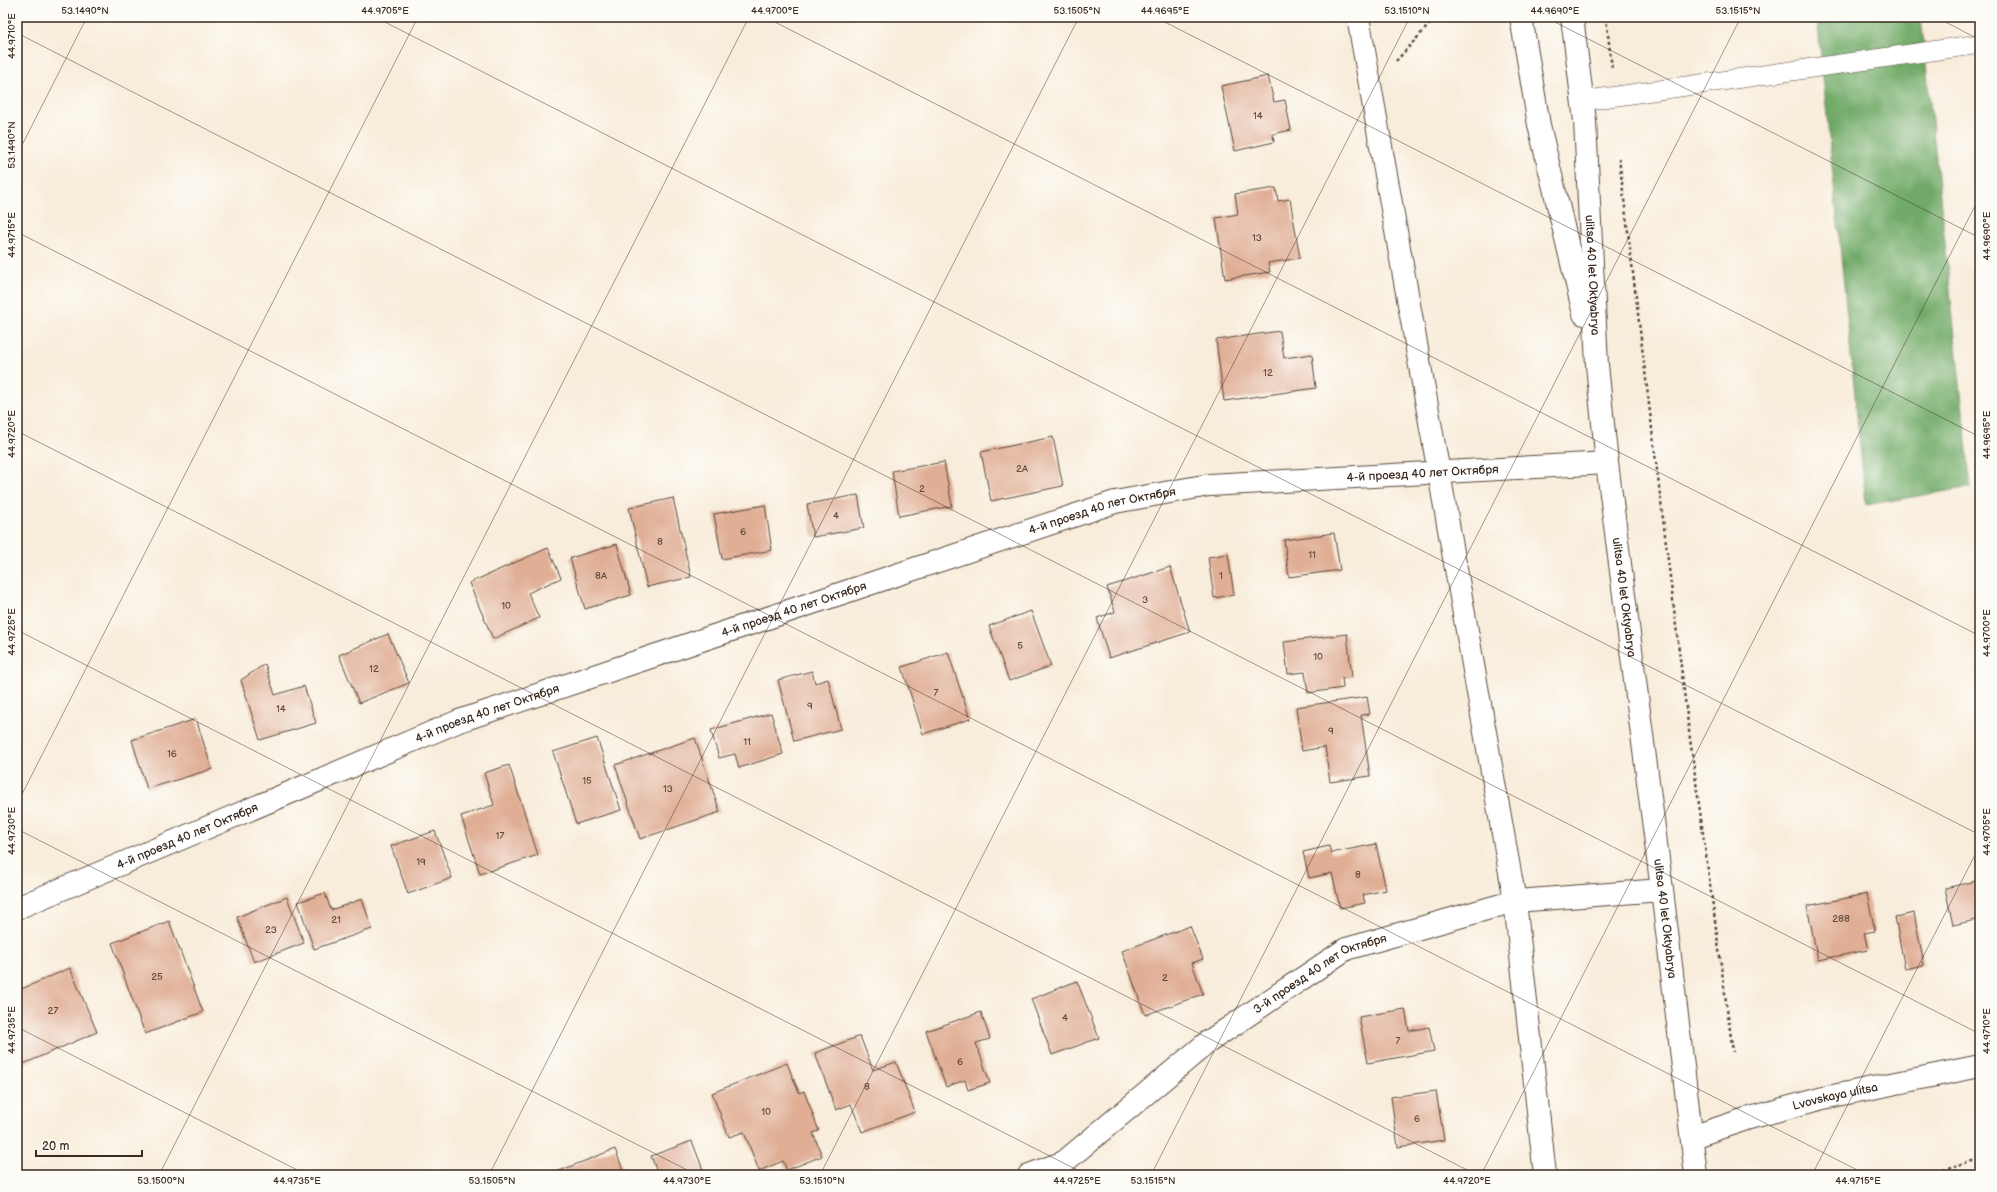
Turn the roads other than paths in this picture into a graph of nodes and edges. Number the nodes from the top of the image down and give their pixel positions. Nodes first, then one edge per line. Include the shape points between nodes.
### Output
1 (1358, 17) edge
2 (1521, 17) edge
3 (1572, 17) edge
4 (1980, 44) edge
5 (1582, 101) junction
6 (1597, 365) junction
7 (1607, 463) junction
8 (1438, 471) junction
9 (1662, 890) junction
10 (1515, 901) junction
11 (17, 908) edge
12 (1980, 1066) edge
13 (1692, 1137) junction
14 (1029, 1175) edge
15 (1545, 1175) edge
16 (1696, 1175) edge

1 - 8 street
2 - 6 street via 1539,125
3 - 5 street, ulitsa 40 let Oktyabrya
4 - 5 lane
5 - 6 street, ulitsa 40 let Oktyabrya
6 - 7 street, ulitsa 40 let Oktyabrya
7 - 8 street, 4-й проезд 40 лет Октября
7 - 9 street, ulitsa 40 let Oktyabrya
8 - 10 street
8 - 11 street, 4-й проезд 40 лет Октября via 1209,485 1115,502 459,722
9 - 10 street, 3-й проезд 40 лет Октября
9 - 13 street, ulitsa 40 let Oktyabrya
10 - 14 street, 3-й проезд 40 лет Октября via 1346,949 1208,1042 1064,1162
10 - 15 street
12 - 13 street, Lvovskaya ulitsa via 1823,1098
13 - 16 street, ulitsa 40 let Oktyabrya

